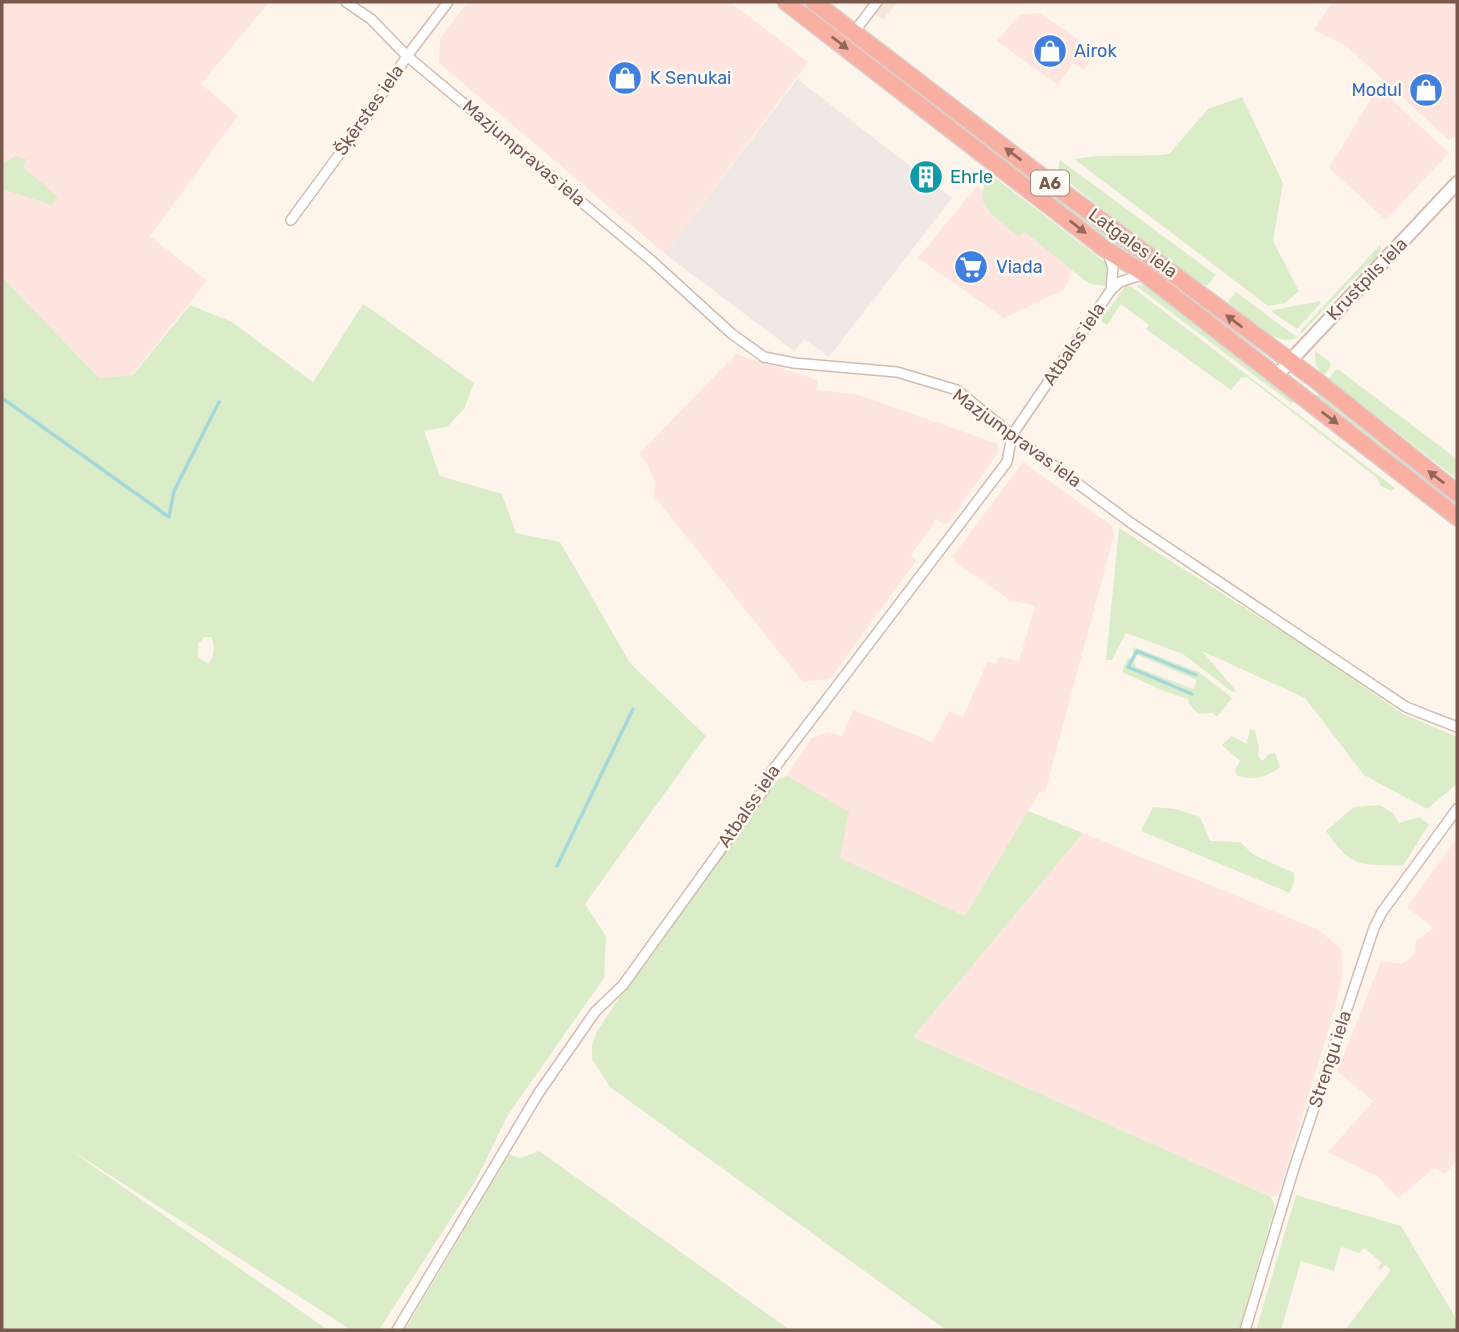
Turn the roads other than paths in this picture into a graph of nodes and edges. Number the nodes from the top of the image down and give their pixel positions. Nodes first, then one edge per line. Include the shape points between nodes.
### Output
1 (346, 2) edge
2 (448, 2) edge
3 (786, 2) edge
4 (814, 2) edge
5 (877, 2) edge
6 (853, 32) junction
7 (407, 56) junction
8 (1457, 183) edge
9 (291, 220) dead end
10 (1105, 249) junction
11 (1145, 274) junction
12 (1111, 290) junction
13 (1289, 362) junction
14 (1277, 375) junction
15 (1012, 435) junction
16 (1457, 494) edge
17 (1457, 517) edge
18 (1457, 727) edge
19 (1457, 809) edge
20 (397, 1330) edge
21 (1245, 1330) edge

1 - 7 street, Mazjumpravas iela via 372,19
2 - 7 street, Šķērstes iela
3 -> 10 highway, Latgales iela / A6
4 - 6 highway, Latgales iela / A6
5 - 6 street
13 -> 6 highway, Latgales iela / A6
7 - 9 street, Šķērstes iela
7 - 15 street, Mazjumpravas iela via 764,357 897,372 957,390
8 - 13 street, Krustpils iela
10 - 11 highway, Latgales iela / A6
10 - 12 street, Atbalss iela via 1113,268
11 - 12 street, Atbalss iela
11 - 14 highway, Latgales iela / A6
12 - 15 street, Atbalss iela
13 - 14 street, Krustpils iela
16 -> 13 highway, Latgales iela / A6
14 -> 17 highway, Latgales iela / A6
15 - 18 street, Mazjumpravas iela via 1131,523 1406,707
15 - 20 street, Atbalss iela via 1007,462 778,763 765,788 538,1094
19 - 21 street, Strengu iela via 1374,928

